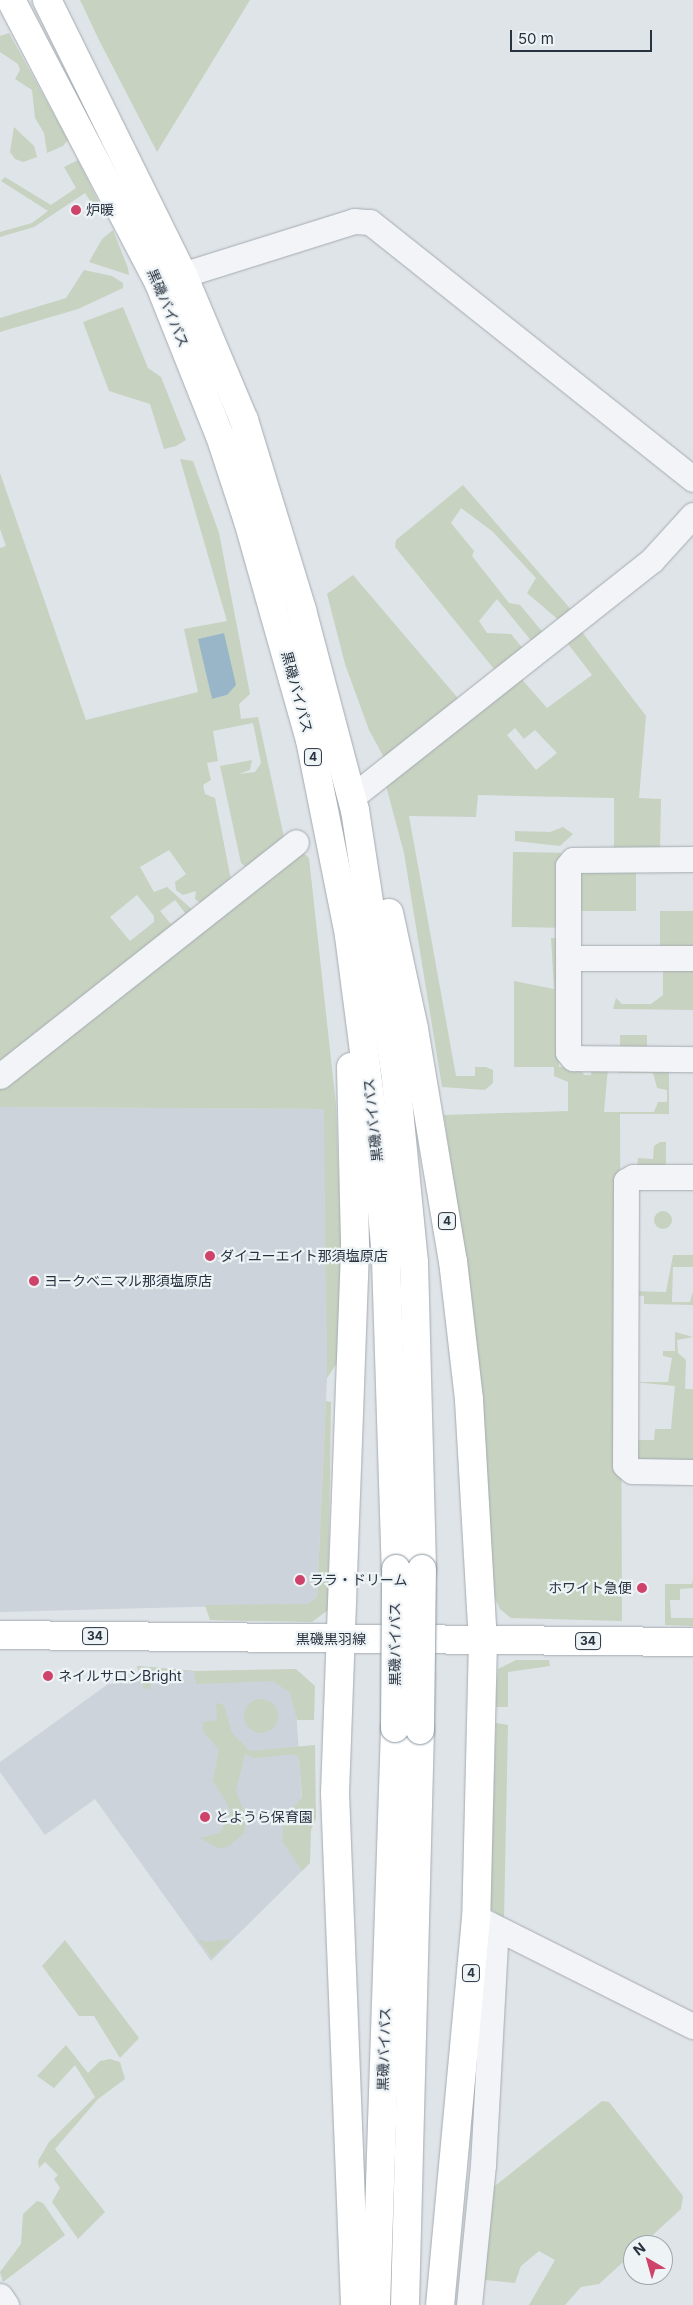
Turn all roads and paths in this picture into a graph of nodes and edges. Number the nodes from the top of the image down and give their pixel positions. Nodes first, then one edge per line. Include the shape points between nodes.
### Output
1 (11, 0) edge
2 (47, 0) edge
3 (171, 279) junction
4 (693, 479) edge
5 (693, 515) edge
6 (354, 803) junction
7 (296, 842) dead end
8 (693, 859) edge
9 (335, 863) junction
10 (568, 958) junction
11 (693, 958) edge
12 (693, 1059) edge
13 (0, 1076) edge
14 (693, 1178) edge
15 (693, 1472) edge
16 (409, 1569) junction
17 (0, 1635) edge
18 (340, 1640) junction
19 (483, 1641) junction
20 (693, 1642) edge
21 (407, 1729) junction
22 (486, 1923) junction
23 (693, 2026) edge
24 (0, 2296) edge
25 (6, 2305) edge
26 (355, 2305) edge
27 (376, 2305) edge
28 (405, 2305) edge
29 (440, 2305) edge
30 (469, 2305) edge

1 - 3 main road, 黒磯バイパス / 4
2 - 3 main road, 黒磯バイパス / 4
3 - 4 street via 354,221 370,222
3 - 6 main road, 黒磯バイパス / 4 via 244,420 269,496
3 - 9 main road, 黒磯バイパス / 4 via 248,521 310,740
5 - 6 street via 652,560
6 - 16 main road, 黒磯バイパス / 4 via 396,1079 414,1262
6 - 19 main road, 4 via 383,889 400,959 453,1261 469,1400
7 - 13 street
8 - 10 street via 573,860 568,866
9 - 16 main road, 黒磯バイパス / 4 via 364,1026 386,1259
9 - 18 main road, 4 via 353,1099 355,1250
10 - 11 street
10 - 12 street via 568,1052 573,1058
14 - 15 street via 633,1177 626,1181 625,1466 632,1471
16 - 21 main road, 黒磯バイパス / 4, bridge
17 - 18 main road, 黒磯黒羽線 / 34
18 - 19 main road, 黒磯黒羽線 / 34
18 - 26 main road, 4 via 335,1793
19 - 20 main road, 黒磯黒羽線 / 34
19 - 22 main road, 4
21 - 27 main road, 黒磯バイパス / 4
21 - 28 main road, 黒磯バイパス / 4
22 - 23 street
22 - 29 main road, 4
22 - 30 street via 483,2165
24 - 25 street

